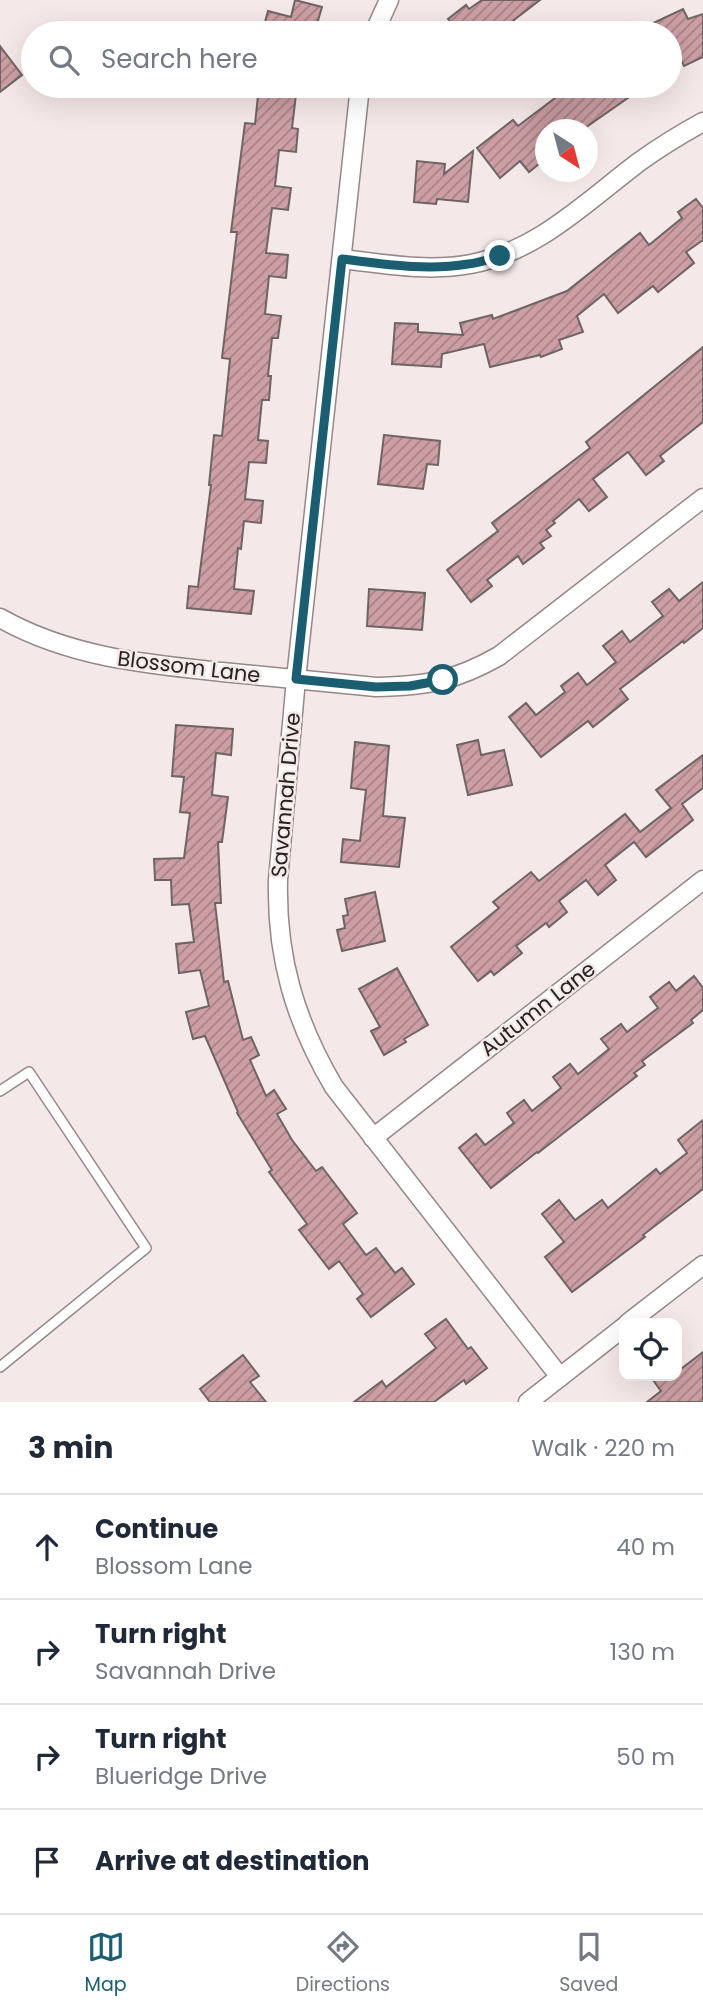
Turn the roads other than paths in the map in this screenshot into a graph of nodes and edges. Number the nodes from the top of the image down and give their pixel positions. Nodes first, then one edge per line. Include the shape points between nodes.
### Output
1 (389, 0) edge
2 (379, 21) edge
3 (359, 98) edge
4 (703, 122) edge
5 (342, 259) junction
6 (703, 498) edge
7 (0, 618) edge
8 (296, 679) junction
9 (703, 880) edge
10 (0, 1091) edge
11 (373, 1138) junction
12 (703, 1265) edge
13 (634, 1318) edge
14 (619, 1330) edge
15 (0, 1367) edge
16 (560, 1377) junction
17 (528, 1402) edge

1 - 2 street
3 - 5 street, Savannah Drive
4 - 5 street via 640,162 559,225 500,256 438,267
5 - 8 street, Savannah Drive
6 - 8 street, Blossom Lane via 528,635 472,671 410,686
7 - 8 street, Blossom Lane via 77,650 149,664
8 - 11 street, Savannah Drive via 278,880 281,950 316,1057
9 - 11 street, Autumn Lane
10 - 15 lane via 29,1072 146,1248
11 - 16 street, Savannah Drive
12 - 13 street
14 - 16 street
16 - 17 street

